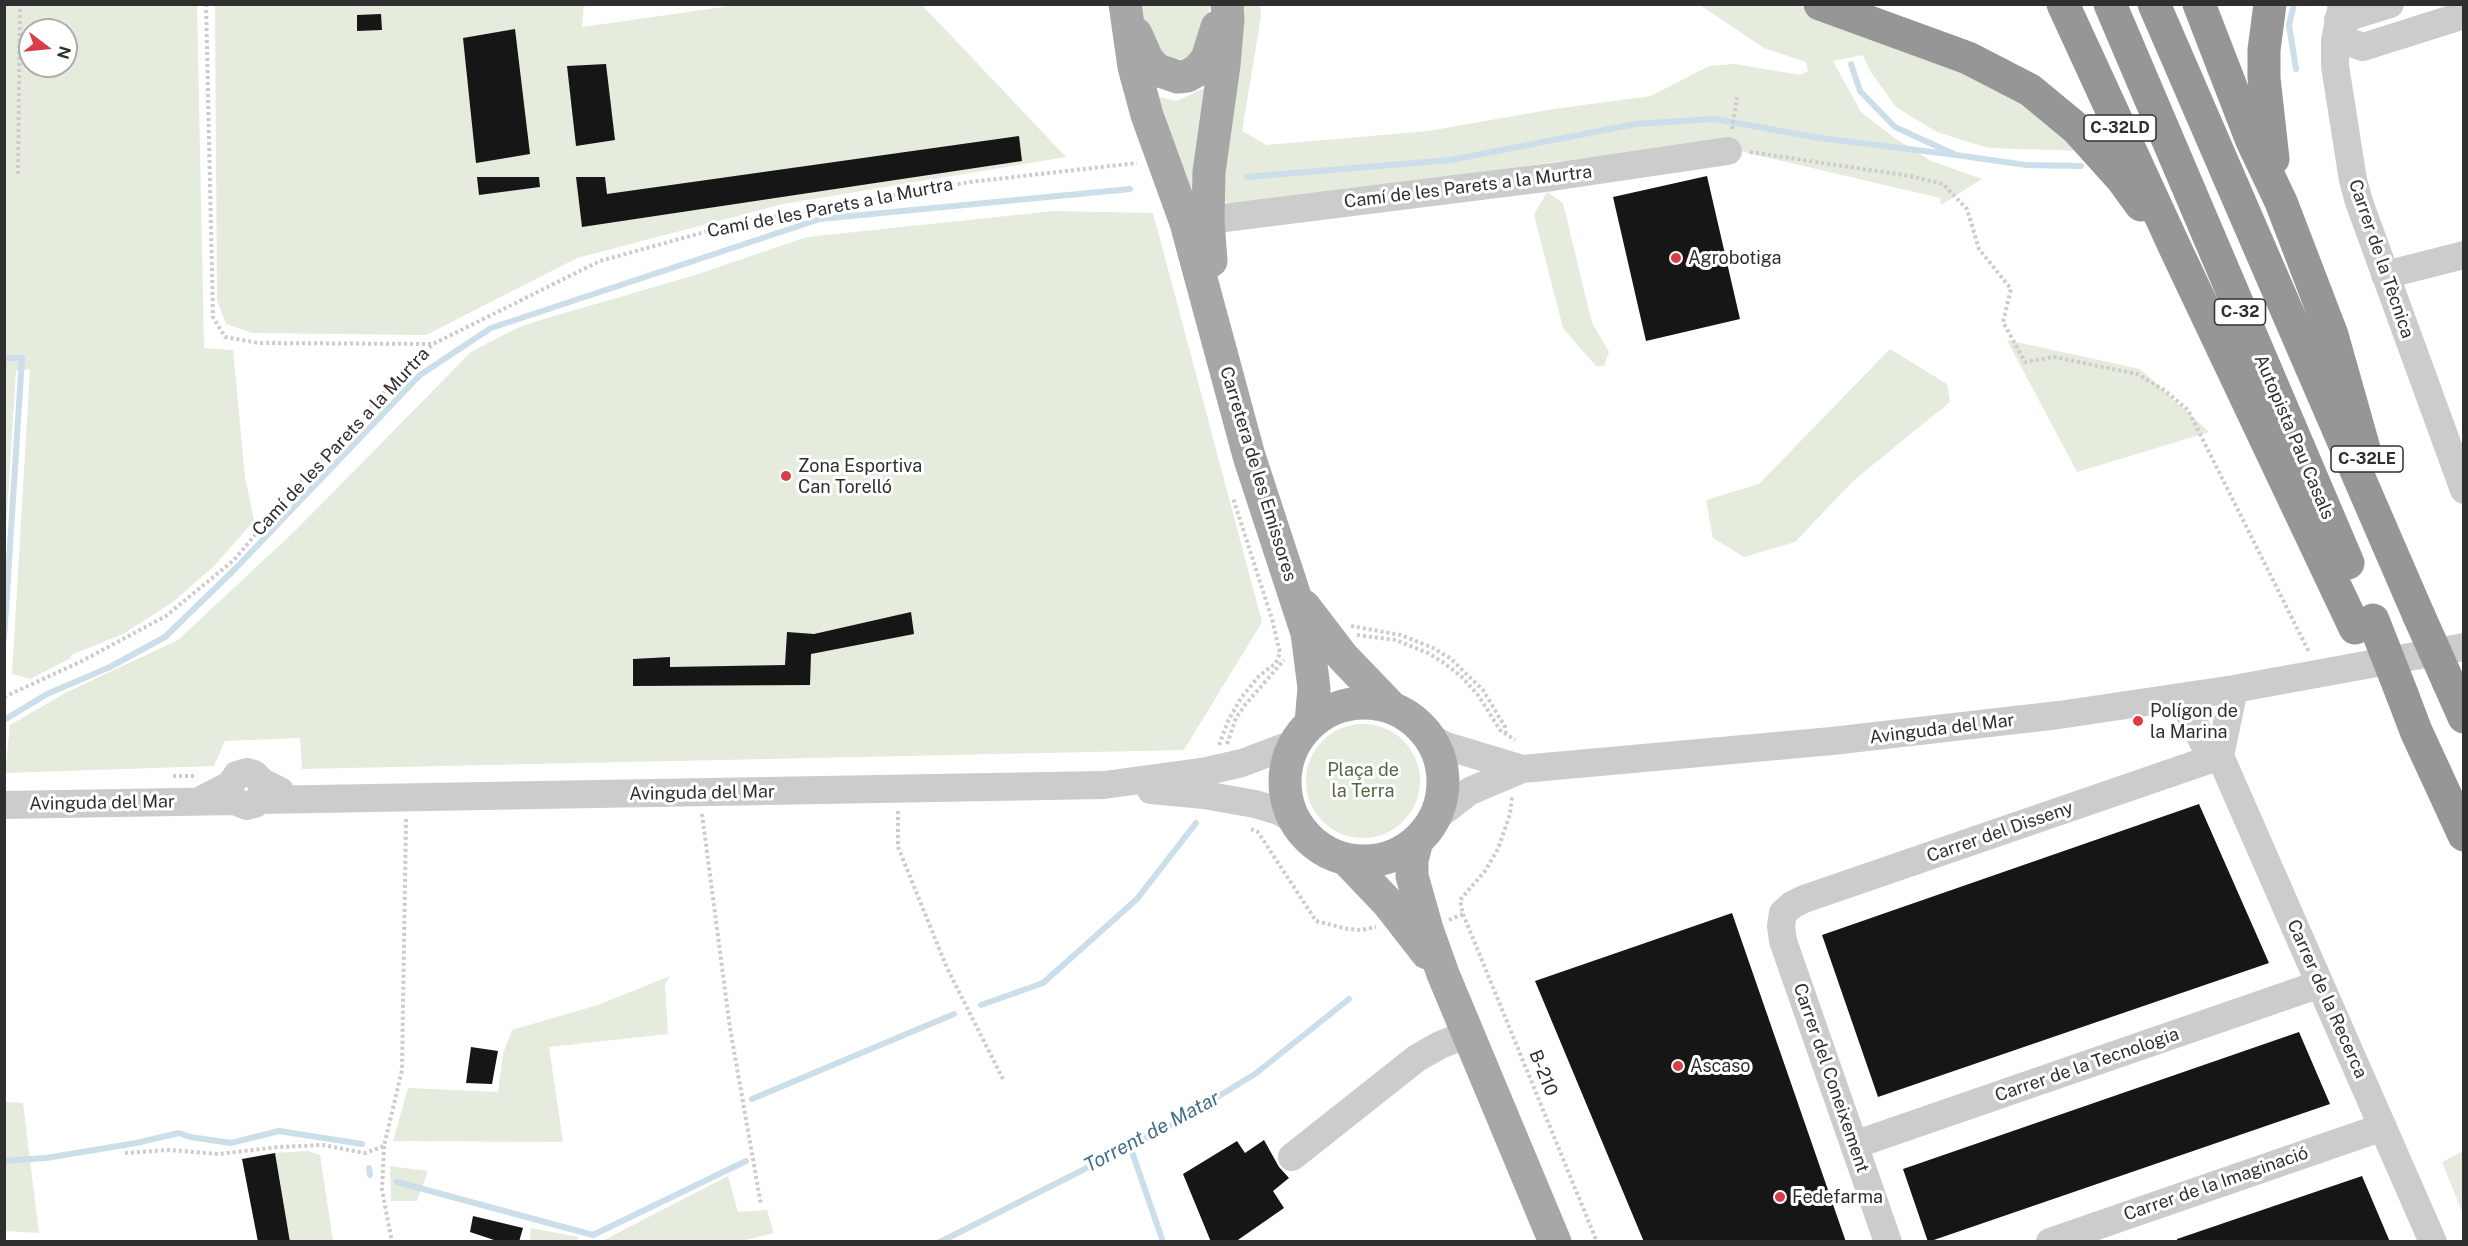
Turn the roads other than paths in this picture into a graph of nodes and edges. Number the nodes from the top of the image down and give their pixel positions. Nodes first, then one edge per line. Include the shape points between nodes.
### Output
1 (1222, 4) edge
2 (1227, 4) edge
3 (1820, 4) edge
4 (2063, 4) edge
5 (2110, 4) edge
6 (2154, 4) edge
7 (2199, 4) edge
8 (2270, 4) edge
9 (2390, 4) edge
10 (1126, 9) edge
11 (2340, 12) edge
12 (2463, 15) edge
13 (1730, 140) road end
14 (2281, 202) junction
15 (1208, 220) junction
16 (2177, 252) junction
17 (2463, 255) edge
18 (2385, 275) junction
19 (1222, 355) junction
20 (2463, 490) edge
21 (2403, 584) junction
22 (1295, 593) junction
23 (2364, 624) junction
24 (2463, 647) edge
25 (2235, 689) junction
26 (2182, 698) junction
27 (1391, 707) junction
28 (2463, 717) edge
29 (1303, 733) junction
30 (1431, 738) junction
31 (2220, 756) junction
32 (1519, 767) junction
33 (1104, 785) junction
34 (12, 805) edge
35 (1296, 821) junction
36 (1426, 829) junction
37 (2463, 836) edge
38 (1346, 859) junction
39 (1783, 913) joint
40 (1443, 974) junction
41 (2320, 984) junction
42 (1468, 1034) junction
43 (2383, 1127) junction
44 (1854, 1145) junction
45 (1292, 1156) dead end
46 (1555, 1242) edge
47 (1888, 1242) edge
48 (2050, 1242) edge
49 (2433, 1242) edge

1 - 10 main road via 1207,59 1198,70 1178,77 1157,70 1147,59
2 - 15 main road via 1224,65 1209,172
3 - 16 highway via 1968,58 2031,90 2076,128 2122,179
4 - 16 highway, C-32LD
5 - 23 highway, Autopista Pau Casals / C-32
6 - 21 highway, C-32
7 - 14 highway, C-32LE via 2252,141
8 - 14 highway via 2264,78
9 - 11 street
10 - 19 main road via 1134,67 1147,115 1186,223
11 - 12 street via 2343,34 2349,42 2363,47
11 - 18 street, Carrer de la Tècnica via 2335,66 2353,180
13 - 15 street, Camí de les Parets a la Murtra via 1552,177
14 - 21 highway, C-32LE via 2332,334
15 - 19 main road
16 - 23 highway, C-32LD
17 - 18 street
18 - 20 street, Carrer de la Tècnica
19 - 22 main road, Carretera de les Emissores via 1256,477
21 - 28 highway, C-32, bridge
22 - 27 main road via 1343,657
22 - 29 main road, Carretera de les Emissores via 1307,633 1314,688
23 - 37 highway, Autopista Pau Casals / C-32, bridge
24 - 25 street, Avinguda del Mar
25 - 26 street, Avinguda del Mar
25 - 31 street
26 - 31 street, Carrer de la Recerca via 2204,742
26 - 32 street, Avinguda del Mar via 1931,731
27 - 29 main road via 1352,703 1330,710
27 - 30 main road via 1413,719
29 - 33 street, Avinguda del Mar via 1242,763
29 - 35 main road via 1289,758 1285,782
30 - 32 street, Avinguda del Mar
30 - 36 main road via 1441,761 1443,794
31 - 39 street, Carrer del Disseny via 1804,899
31 - 41 street, Carrer de la Recerca
32 - 36 street, Avinguda del Mar via 1460,798
33 - 34 street, Avinguda del Mar via 299,799 246,792 199,801
33 - 35 street, Avinguda del Mar via 1255,804
35 - 38 main road via 1314,843
36 - 38 main road via 1399,853 1362,861
36 - 40 main road via 1412,860 1412,876
38 - 40 main road via 1388,903
39 - 44 street, Carrer del Coneixement via 1783,941
40 - 42 main road
41 - 43 street, Carrer de la Recerca
41 - 44 street, Carrer de la Tecnologia
42 - 45 street via 1417,1058
42 - 46 main road
43 - 48 street, Carrer de la Imaginació
43 - 49 street, Carrer de la Recerca
44 - 47 street, Carrer del Coneixement

